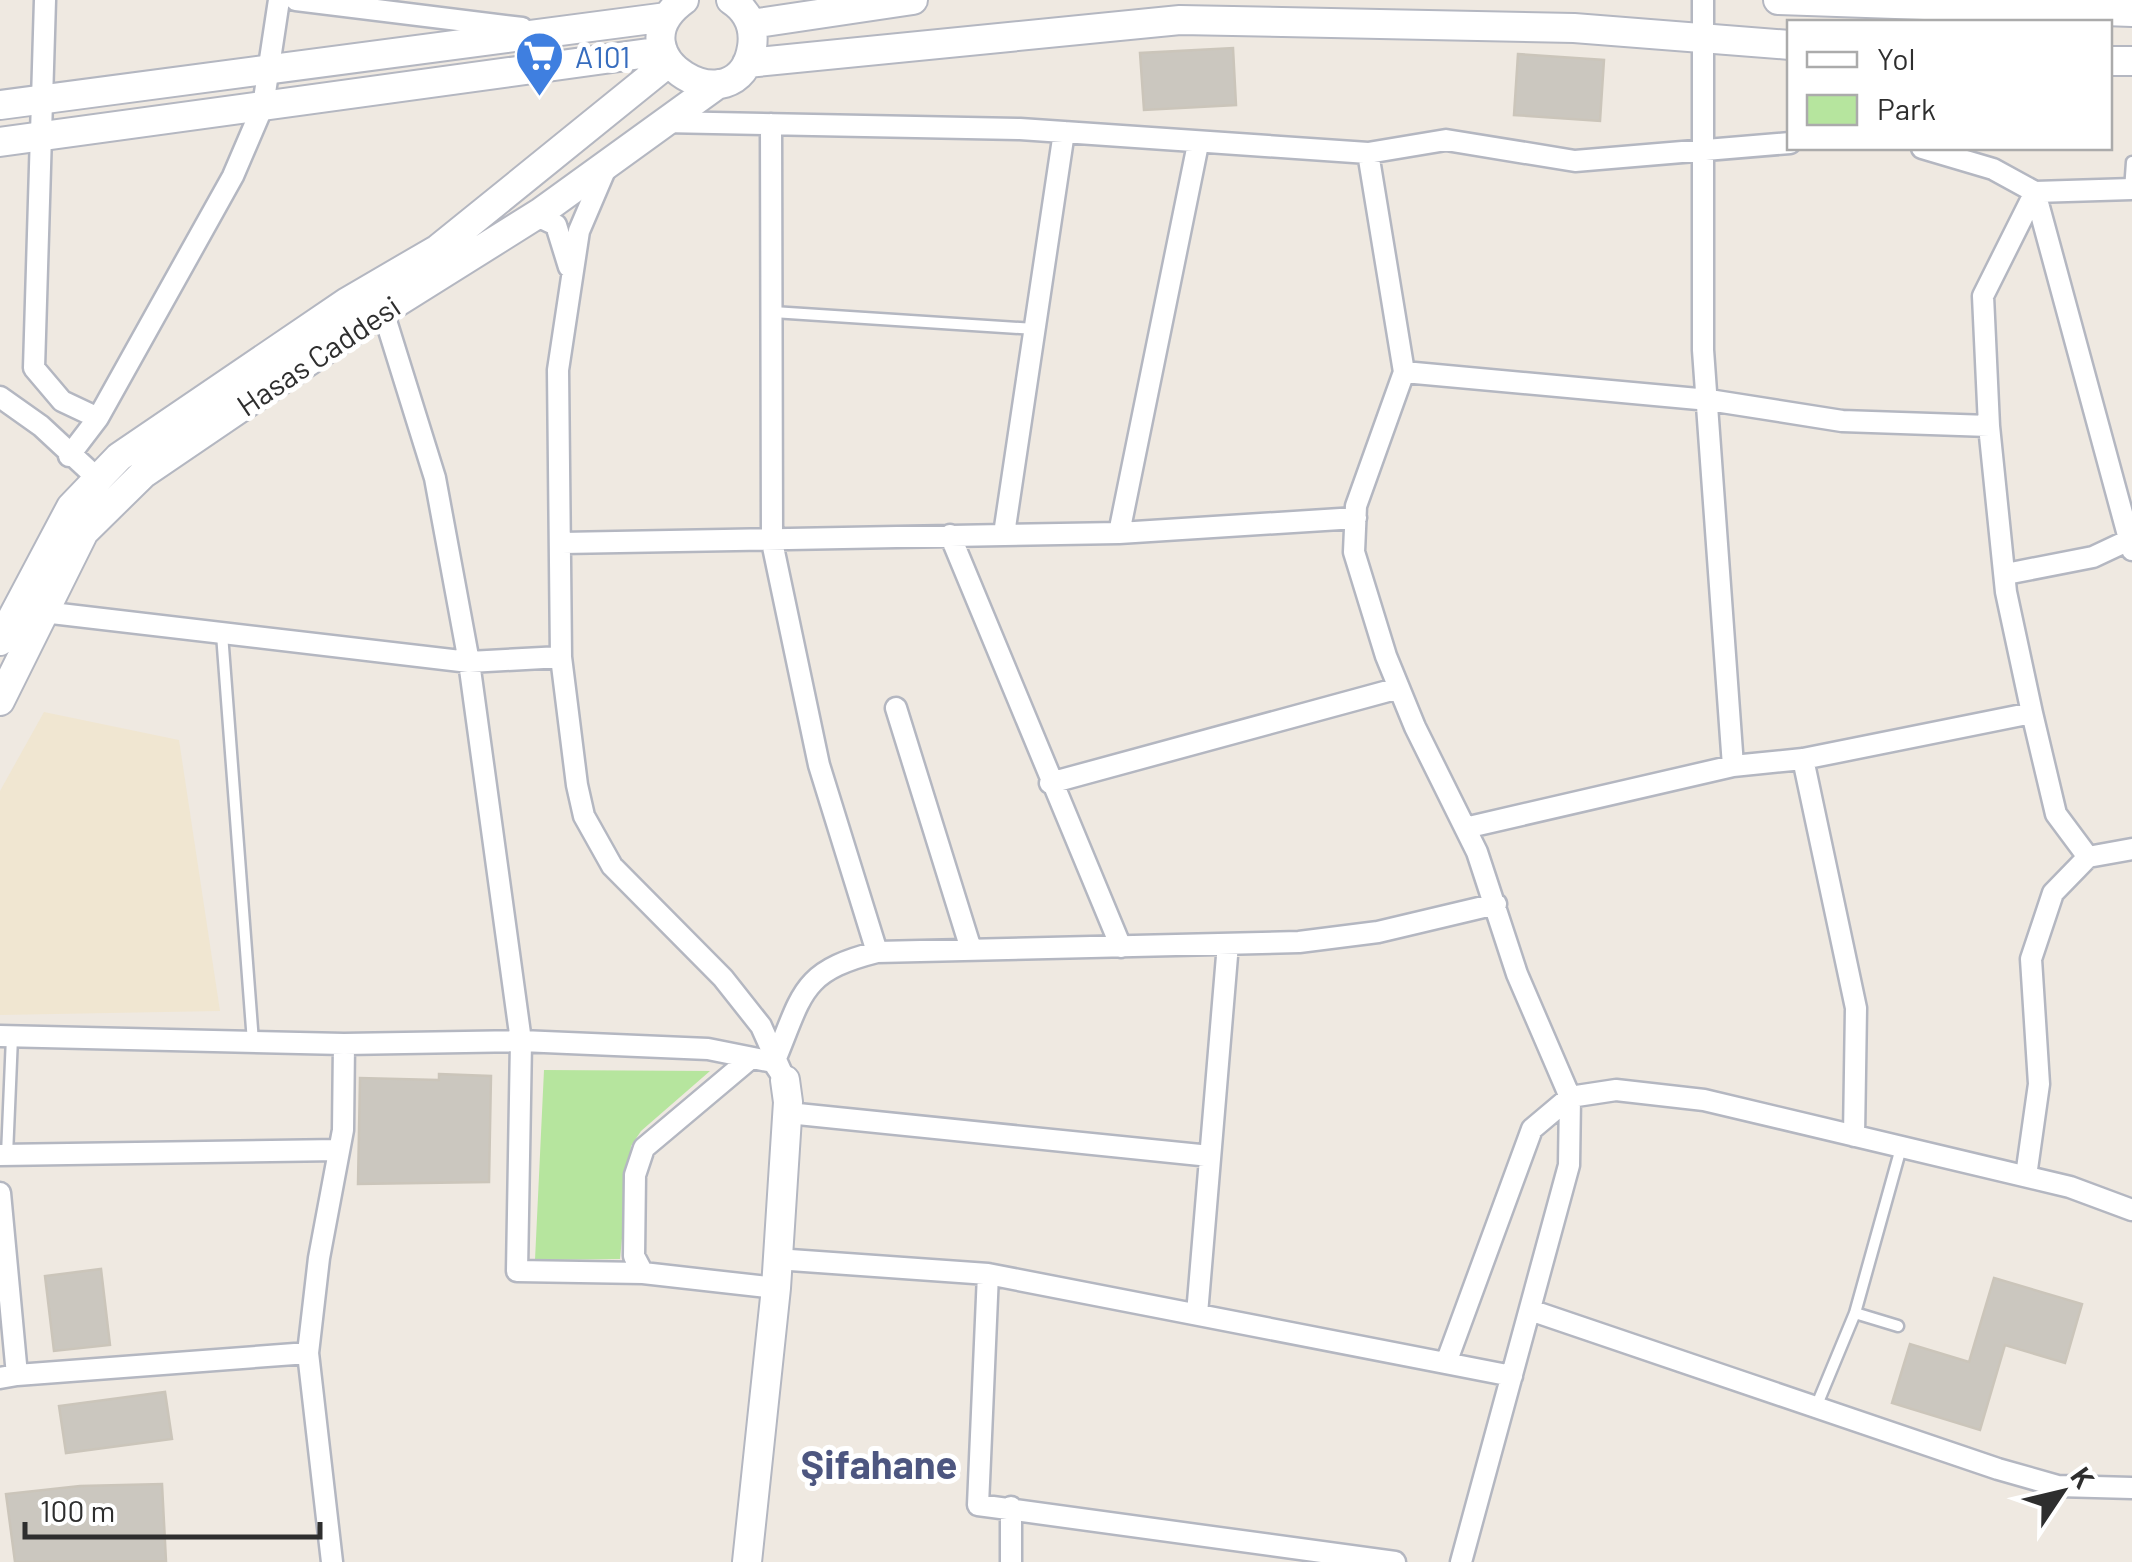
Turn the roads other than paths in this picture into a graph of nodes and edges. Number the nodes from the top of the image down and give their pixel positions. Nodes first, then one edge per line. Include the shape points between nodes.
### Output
1 (44, 0) edge
2 (279, 0) edge
3 (296, 0) edge
4 (913, 0) edge
5 (1703, 0) edge
6 (1778, 0) edge
7 (2005, 4) edge
8 (677, 5) edge
9 (745, 9) edge
10 (2132, 12) edge
11 (552, 32) junction
12 (1704, 40) junction
13 (1787, 45) edge
14 (666, 57) junction
15 (747, 63) junction
16 (271, 70) junction
17 (718, 84) junction
18 (41, 100) junction
19 (0, 105) edge
20 (263, 106) junction
21 (661, 122) junction
22 (771, 124) junction
23 (1064, 132) junction
24 (37, 137) junction
25 (0, 142) edge
26 (1787, 143) edge
27 (1198, 144) junction
28 (1703, 149) junction
29 (1929, 150) edge
30 (2000, 150) edge
31 (1368, 153) junction
32 (609, 161) junction
33 (2132, 162) edge
34 (1994, 169) junction
35 (2131, 190) edge
36 (2036, 192) junction
37 (525, 222) junction
38 (571, 274) junction
39 (383, 311) junction
40 (773, 312) junction
41 (1034, 328) junction
42 (1404, 372) junction
43 (0, 397) edge
44 (1709, 400) junction
45 (98, 418) junction
46 (1990, 426) junction
47 (69, 456) junction
48 (96, 478) junction
49 (1356, 518) junction
50 (1120, 533) junction
51 (1004, 534) junction
52 (950, 535) junction
53 (772, 542) junction
54 (562, 543) junction
55 (2130, 546) edge
56 (2006, 574) junction
57 (42, 612) junction
58 (222, 633) junction
59 (0, 641) edge
60 (561, 657) junction
61 (469, 662) junction
62 (1398, 688) junction
63 (0, 701) edge
64 (896, 708) dead end
65 (2032, 713) junction
66 (1803, 759) junction
67 (1733, 766) junction
68 (1050, 784) junction
69 (1465, 828) junction
70 (2132, 849) edge
71 (2088, 858) junction
72 (1496, 904) junction
73 (1228, 944) junction
74 (970, 946) junction
75 (1120, 947) junction
76 (877, 952) junction
77 (6, 1036) edge
78 (520, 1041) junction
79 (253, 1042) junction
80 (344, 1044) junction
81 (751, 1058) junction
82 (781, 1069) junction
83 (1570, 1097) junction
84 (788, 1112) junction
85 (1854, 1136) junction
86 (1902, 1147) junction
87 (340, 1150) junction
88 (3, 1155) edge
89 (1210, 1156) junction
90 (2026, 1176) junction
91 (0, 1193) edge
92 (2132, 1210) edge
93 (776, 1260) junction
94 (643, 1273) junction
95 (988, 1274) junction
96 (776, 1288) junction
97 (1530, 1310) junction
98 (1855, 1313) junction
99 (1197, 1314) junction
100 (1898, 1326) dead end
101 (308, 1353) junction
102 (1446, 1363) junction
103 (8, 1376) edge
104 (1512, 1376) junction
105 (1816, 1407) junction
106 (2132, 1488) edge
107 (1012, 1507) junction
108 (332, 1562) edge
109 (746, 1562) edge
110 (1011, 1562) edge
111 (1395, 1562) edge
112 (1461, 1562) edge

1 - 18 street
2 - 16 street
3 - 11 street
4 - 9 main road
5 - 12 street
6 - 7 main road
7 - 10 main road
8 - 11 main road
8 - 14 main road via 662,32
9 - 15 main road via 754,37
11 - 16 main road
12 - 13 main road
12 - 15 main road via 1574,28 1180,20
12 - 28 street
14 - 17 main road via 680,76
14 - 20 main road
14 - 48 main road, Hasas Caddesi via 438,249 186,407
15 - 17 main road, Hasas Caddesi
16 - 18 main road
16 - 20 street
17 - 21 main road, Hasas Caddesi
18 - 19 main road
18 - 24 street
20 - 24 main road
20 - 45 street via 233,176
21 - 22 street
21 - 32 main road, Hasas Caddesi
22 - 23 street
22 - 40 street
23 - 27 street
23 - 41 street
24 - 25 main road
24 - 45 street via 34,368 62,401
26 - 28 street
27 - 31 street
27 - 50 street
28 - 31 street via 1576,161 1446,140
28 - 44 street
29 - 34 street
30 - 34 street
31 - 42 street
32 - 37 main road, Hasas Caddesi
32 - 38 street via 579,230
33 - 35 lane
34 - 36 street
35 - 36 street
36 - 46 street via 1983,296
36 - 55 street
37 - 38 street via 541,218 556,226
37 - 39 main road, Hasas Caddesi
38 - 54 street via 558,370
39 - 57 main road, Hasas Caddesi via 131,485 84,532
39 - 61 street via 435,478
40 - 41 lane
40 - 53 street
41 - 51 street
42 - 44 street
42 - 49 street
43 - 47 street
44 - 46 street via 1842,421
44 - 67 street
45 - 47 street
46 - 56 street
47 - 48 street
48 - 59 main road, Hasas Caddesi via 71,507
49 - 50 street
49 - 62 street via 1354,552 1366,602
50 - 51 street
51 - 52 street
52 - 53 street
52 - 68 street
53 - 54 street
53 - 76 street via 820,764
54 - 60 street
55 - 56 street
56 - 65 street
57 - 58 street
57 - 63 main road, Hasas Caddesi
58 - 61 street
58 - 79 lane
60 - 61 street
60 - 82 street via 577,786 594,840 723,978 762,1026
61 - 78 street
62 - 68 street
62 - 69 street
64 - 74 street
65 - 66 street
65 - 71 street via 2056,814
66 - 67 street
66 - 85 street via 1856,1008
67 - 69 street
68 - 75 street
69 - 72 street
70 - 71 street
71 - 90 street via 2053,893 2030,959 2039,1084
72 - 73 street via 1378,932
72 - 83 street via 1524,991
73 - 75 street
73 - 89 street
74 - 75 street
74 - 76 street
76 - 82 street via 834,962 817,974 800,1001
77 - 79 street
77 - 88 lane
78 - 80 street
78 - 81 street via 708,1049
78 - 94 street via 517,1271
79 - 80 street
80 - 87 street
81 - 82 street
81 - 94 street via 644,1148 636,1175 634,1256
82 - 84 main road
83 - 85 street via 1616,1090 1704,1100
83 - 97 street via 1569,1165
83 - 102 street via 1532,1129
84 - 89 street
84 - 93 main road
85 - 86 street
86 - 90 street
86 - 98 lane
87 - 88 street
87 - 101 street
89 - 99 street
90 - 92 street
91 - 103 street
93 - 95 street
93 - 96 main road
94 - 96 street
95 - 99 street
95 - 107 street via 978,1505
96 - 109 main road
97 - 104 street
97 - 105 street
98 - 100 lane
98 - 105 lane
99 - 102 street
101 - 103 street
101 - 108 street
102 - 104 street
104 - 112 street
105 - 106 street via 2058,1486
107 - 110 street
107 - 111 street

